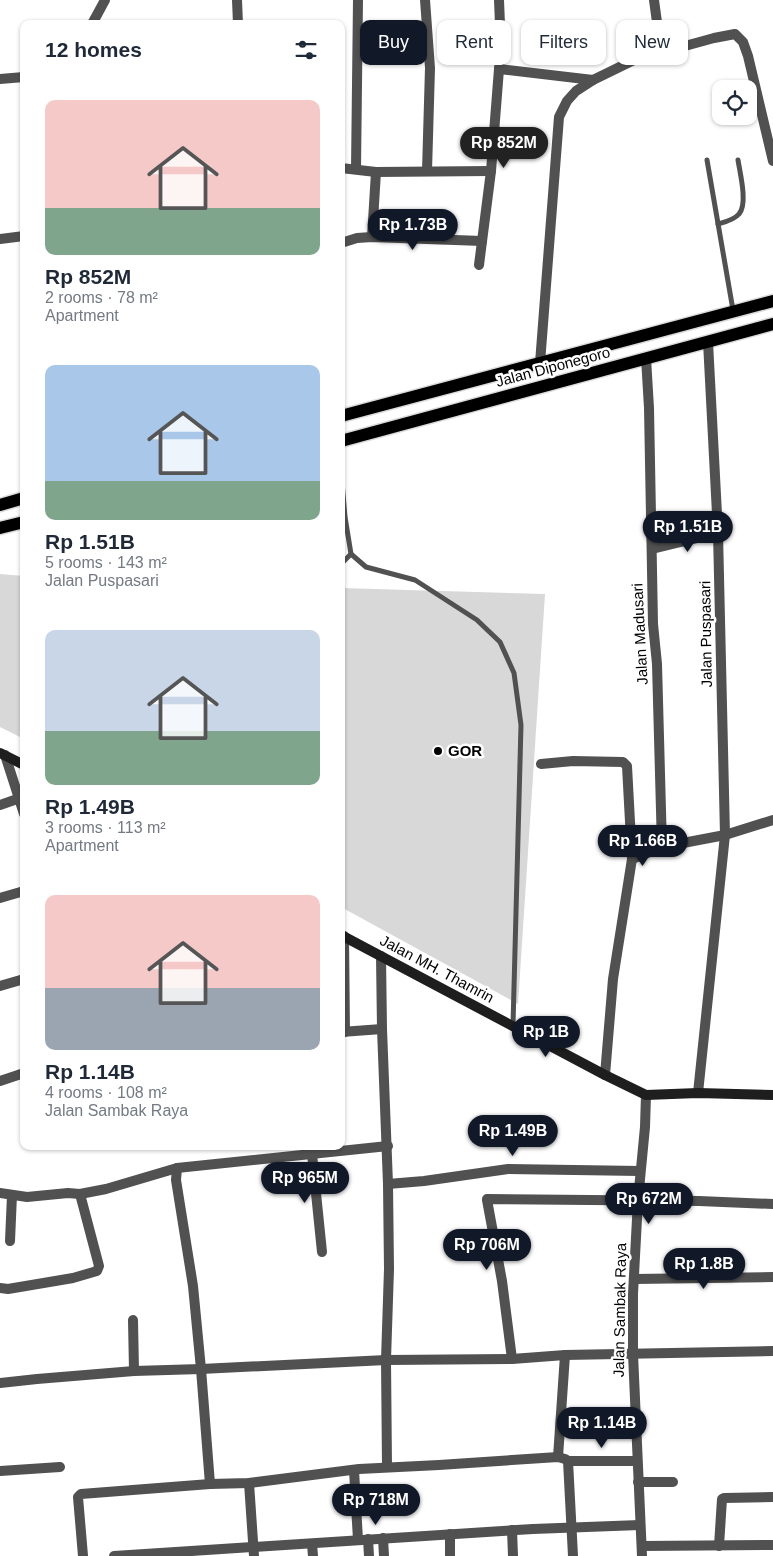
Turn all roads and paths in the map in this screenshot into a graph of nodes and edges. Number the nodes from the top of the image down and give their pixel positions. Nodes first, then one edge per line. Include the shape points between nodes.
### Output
1 (105, 0) edge
2 (237, 0) edge
3 (358, 0) edge
4 (425, 0) edge
5 (499, 0) edge
6 (654, 0) edge
7 (94, 20) edge
8 (238, 20) edge
9 (657, 20) edge
10 (688, 45) edge
11 (624, 65) edge
12 (499, 69) junction
13 (20, 76) edge
14 (0, 79) edge
15 (593, 80) junction
16 (707, 160) dead end
17 (738, 160) dead end
18 (773, 161) edge
19 (345, 168) edge
20 (356, 169) junction
21 (491, 171) junction
22 (376, 172) junction
23 (427, 172) junction
24 (718, 224) junction
25 (20, 236) edge
26 (372, 237) junction
27 (0, 239) edge
28 (482, 241) junction
29 (345, 242) edge
30 (479, 265) dead end
31 (773, 301) edge
32 (733, 311) junction
33 (773, 324) edge
34 (708, 342) junction
35 (646, 358) junction
36 (540, 363) junction
37 (345, 415) edge
38 (345, 440) edge
39 (20, 499) edge
40 (0, 504) edge
41 (345, 517) edge
42 (20, 523) edge
43 (0, 528) edge
44 (718, 533) junction
45 (652, 549) junction
46 (351, 554) junction
47 (345, 560) edge
48 (2, 754) edge
49 (20, 763) edge
50 (541, 764) dead end
51 (20, 798) joint
52 (0, 805) edge
53 (773, 820) edge
54 (725, 835) junction
55 (662, 848) junction
56 (632, 859) junction
57 (20, 892) edge
58 (0, 898) edge
59 (345, 936) edge
60 (381, 956) junction
61 (20, 980) edge
62 (0, 986) edge
63 (513, 1026) junction
64 (382, 1029) junction
65 (345, 1032) edge
66 (20, 1074) edge
67 (605, 1075) junction
68 (0, 1081) edge
69 (698, 1093) junction
70 (646, 1095) junction
71 (773, 1095) edge
72 (388, 1146) junction
73 (312, 1154) junction
74 (177, 1168) junction
75 (640, 1171) junction
76 (388, 1184) junction
77 (0, 1193) edge
78 (80, 1194) junction
79 (12, 1195) junction
80 (638, 1200) junction
81 (773, 1204) edge
82 (10, 1241) dead end
83 (322, 1252) dead end
84 (773, 1277) edge
85 (634, 1279) junction
86 (0, 1288) edge
87 (133, 1320) dead end
88 (773, 1351) edge
89 (633, 1354) junction
90 (565, 1355) junction
91 (512, 1359) junction
92 (386, 1360) junction
93 (201, 1370) junction
94 (134, 1371) junction
95 (0, 1384) edge
96 (563, 1459) junction
97 (637, 1461) junction
98 (60, 1467) dead end
99 (387, 1467) junction
100 (354, 1470) junction
101 (0, 1471) edge
102 (638, 1482) junction
103 (673, 1482) dead end
104 (249, 1483) junction
105 (210, 1484) junction
106 (773, 1497) edge
107 (640, 1526) junction
108 (572, 1527) junction
109 (512, 1530) junction
110 (450, 1534) junction
111 (383, 1538) junction
112 (363, 1540) junction
113 (312, 1544) junction
114 (773, 1545) edge
115 (719, 1546) junction
116 (642, 1551) edge
117 (253, 1552) edge
118 (83, 1556) edge
119 (114, 1556) edge
120 (313, 1556) edge
121 (369, 1556) edge
122 (384, 1556) edge
123 (450, 1556) edge
124 (513, 1556) edge
125 (573, 1556) edge

1 - 7 street
2 - 8 street
3 - 20 street
4 - 23 street via 430,68
5 - 12 street
6 - 9 street
10 - 18 street via 735,34 743,42
11 - 15 street
12 - 15 street
12 - 21 street
13 - 14 street
15 - 36 street via 576,91 559,117
16 - 24 lane
17 - 24 lane via 743,193 741,213
19 - 20 street
20 - 22 street
21 - 23 street
21 - 28 street
22 - 23 street
22 - 26 street
24 - 32 lane
25 - 27 street
26 - 28 street
26 - 29 street
28 - 30 street
31 - 32 main road, Jalan Diponegoro
32 - 36 main road, Jalan Diponegoro
33 - 34 main road, Jalan Diponegoro
34 - 35 main road, Jalan Diponegoro
34 - 44 street, Jalan Puspasari
35 - 38 main road, Jalan Diponegoro
35 - 45 street, Jalan Madusari
36 - 37 main road, Jalan Diponegoro
39 - 40 main road
41 - 46 lane
42 - 43 main road
44 - 45 street
44 - 54 street, Jalan Puspasari
45 - 55 street, Jalan Madusari
46 - 47 lane
46 - 63 lane via 366,567 415,580 477,620 500,642 514,673 521,725
48 - 49 main road
48 - 51 street
50 - 56 street via 573,760 625,762
51 - 52 street
53 - 54 street
54 - 55 street
54 - 69 street, Jalan Puspasari
55 - 56 street
56 - 67 street via 613,978
57 - 58 street
59 - 60 main road, Jalan MH. Thamrin
60 - 63 main road, Jalan MH. Thamrin
60 - 64 street
61 - 62 street
63 - 67 main road, Jalan MH. Thamrin
64 - 65 street
64 - 72 street
66 - 68 street
67 - 70 main road, Jalan MH. Thamrin
69 - 70 main road, Jalan MH. Thamrin
69 - 71 main road, Jalan MH. Thamrin
70 - 75 street, Jalan Sambak Raya
72 - 73 street
72 - 76 street
73 - 74 street
73 - 83 street
74 - 78 street
74 - 93 street
75 - 76 street via 508,1169
75 - 80 street, Jalan Sambak Raya
76 - 92 street
77 - 79 street
78 - 79 street
78 - 86 street via 99,1266 97,1271 73,1278
79 - 82 street
80 - 81 street
80 - 85 street, Jalan Sambak Raya
80 - 91 street via 487,1199
84 - 85 street
85 - 89 street, Jalan Sambak Raya
87 - 94 street
88 - 89 street
89 - 90 street
89 - 97 street, Jalan Sambak Raya
90 - 91 street
90 - 96 street
91 - 92 street
92 - 93 street
92 - 99 street
93 - 94 street
93 - 105 street
94 - 95 street
96 - 97 street
96 - 99 street
96 - 108 street
97 - 102 street, Jalan Sambak Raya
98 - 101 street
99 - 100 street
100 - 104 street
100 - 112 street
102 - 103 street
102 - 107 street, Jalan Sambak Raya
104 - 105 street
104 - 117 street
105 - 118 street via 80,1495
106 - 115 street via 722,1499
107 - 108 street
107 - 116 street, Jalan Sambak Raya
108 - 109 street
108 - 125 street
109 - 110 street
109 - 124 street
110 - 111 street
110 - 123 street
111 - 112 street
111 - 122 street
112 - 113 street
112 - 121 street
113 - 117 street
113 - 120 street
114 - 115 street
115 - 116 street
117 - 119 street

